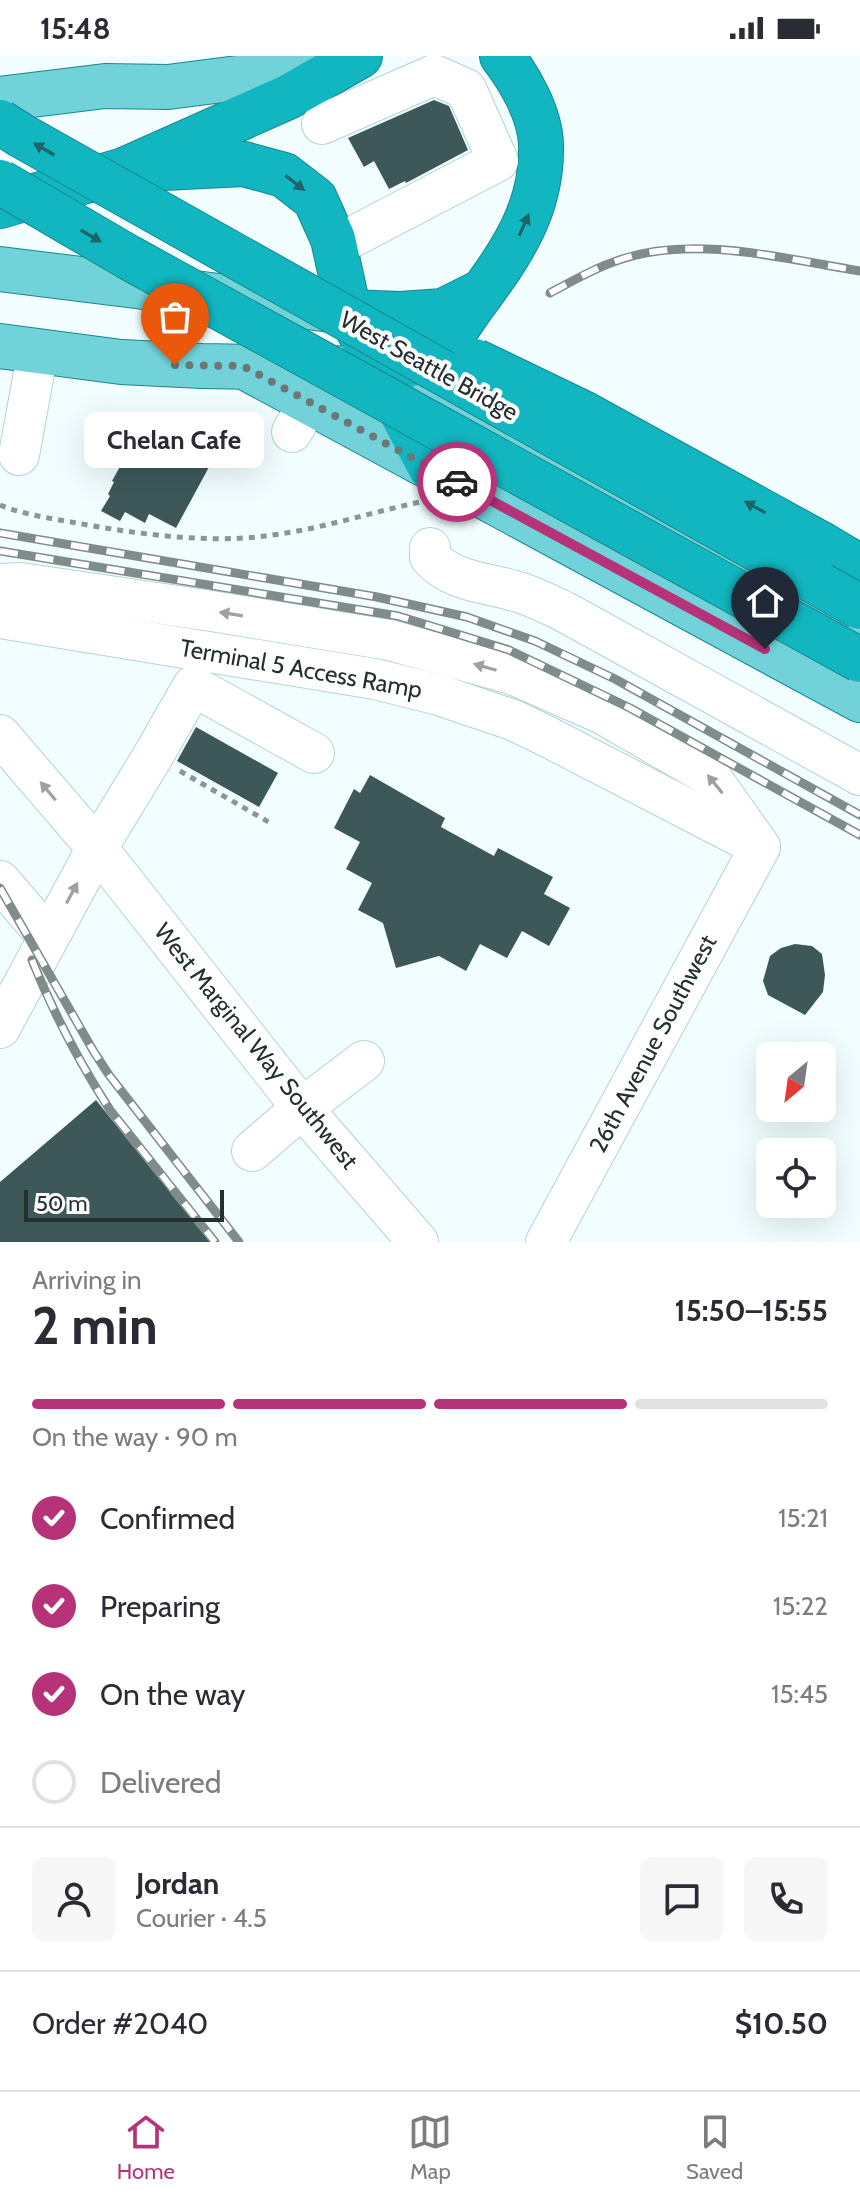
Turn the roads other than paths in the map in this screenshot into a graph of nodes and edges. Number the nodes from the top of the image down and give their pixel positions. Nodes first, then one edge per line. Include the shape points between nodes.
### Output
1 (339, 56) edge
2 (360, 56) edge
3 (502, 57) edge
4 (0, 99) edge
5 (0, 122) edge
6 (322, 124) dead end
7 (195, 154) junction
8 (0, 182) edge
9 (0, 206) edge
10 (335, 246) junction
11 (234, 256) junction
12 (0, 269) edge
13 (483, 291) junction
14 (349, 312) junction
15 (19, 349) edge
16 (243, 366) junction
17 (379, 369) junction
18 (19, 455) dead end
19 (430, 467) junction
20 (648, 514) junction
21 (430, 548) dead end
22 (860, 567) edge
23 (0, 584) edge
24 (860, 607) edge
25 (0, 618) edge
26 (860, 631) edge
27 (860, 660) edge
28 (860, 700) edge
29 (0, 735) edge
30 (314, 753) dead end
31 (860, 775) edge
32 (760, 847) junction
33 (97, 848) junction
34 (0, 881) edge
35 (48, 937) junction
36 (0, 1028) edge
37 (364, 1061) dead end
38 (302, 1108) junction
39 (252, 1151) dead end
40 (418, 1242) edge
41 (546, 1242) edge

1 - 4 main road via 168,87 105,86
2 - 7 highway
13 -> 3 highway via 513,250 540,176 541,141 534,115
11 -> 5 highway, West Seattle Bridge, bridge
6 - 10 street via 434,75 466,89 498,161
7 - 9 highway, bridge
7 -> 10 highway via 284,175 315,199
8 -> 27 highway, West Seattle Bridge, bridge
10 - 14 highway
22 -> 11 highway, bridge via 583,413
11 - 24 highway, West Seattle Bridge, bridge
12 - 14 main road
13 - 14 highway via 443,311
13 - 17 highway via 446,342 427,358
13 - 20 highway via 478,329 488,360 511,393 598,455
14 - 17 highway
15 - 16 main road via 121,362
15 - 18 street
16 - 17 main road
16 - 19 main road via 300,417
17 - 19 highway
17 - 20 main road
19 - 28 main road
20 - 26 main road
21 - 31 street via 439,567 565,612
32 -> 23 street via 710,776 603,714 512,674 374,637
25 - 32 street, Terminal 5 Access Ramp via 375,679 439,695 525,726
33 -> 29 street, West Marginal Way Southwest
30 - 33 street via 193,686
32 - 41 street, 26th Avenue Southwest
35 -> 33 street
33 - 38 street, West Marginal Way Southwest
34 - 35 street
35 - 36 street
37 - 38 street
38 - 39 street
38 - 40 street, West Marginal Way Southwest

